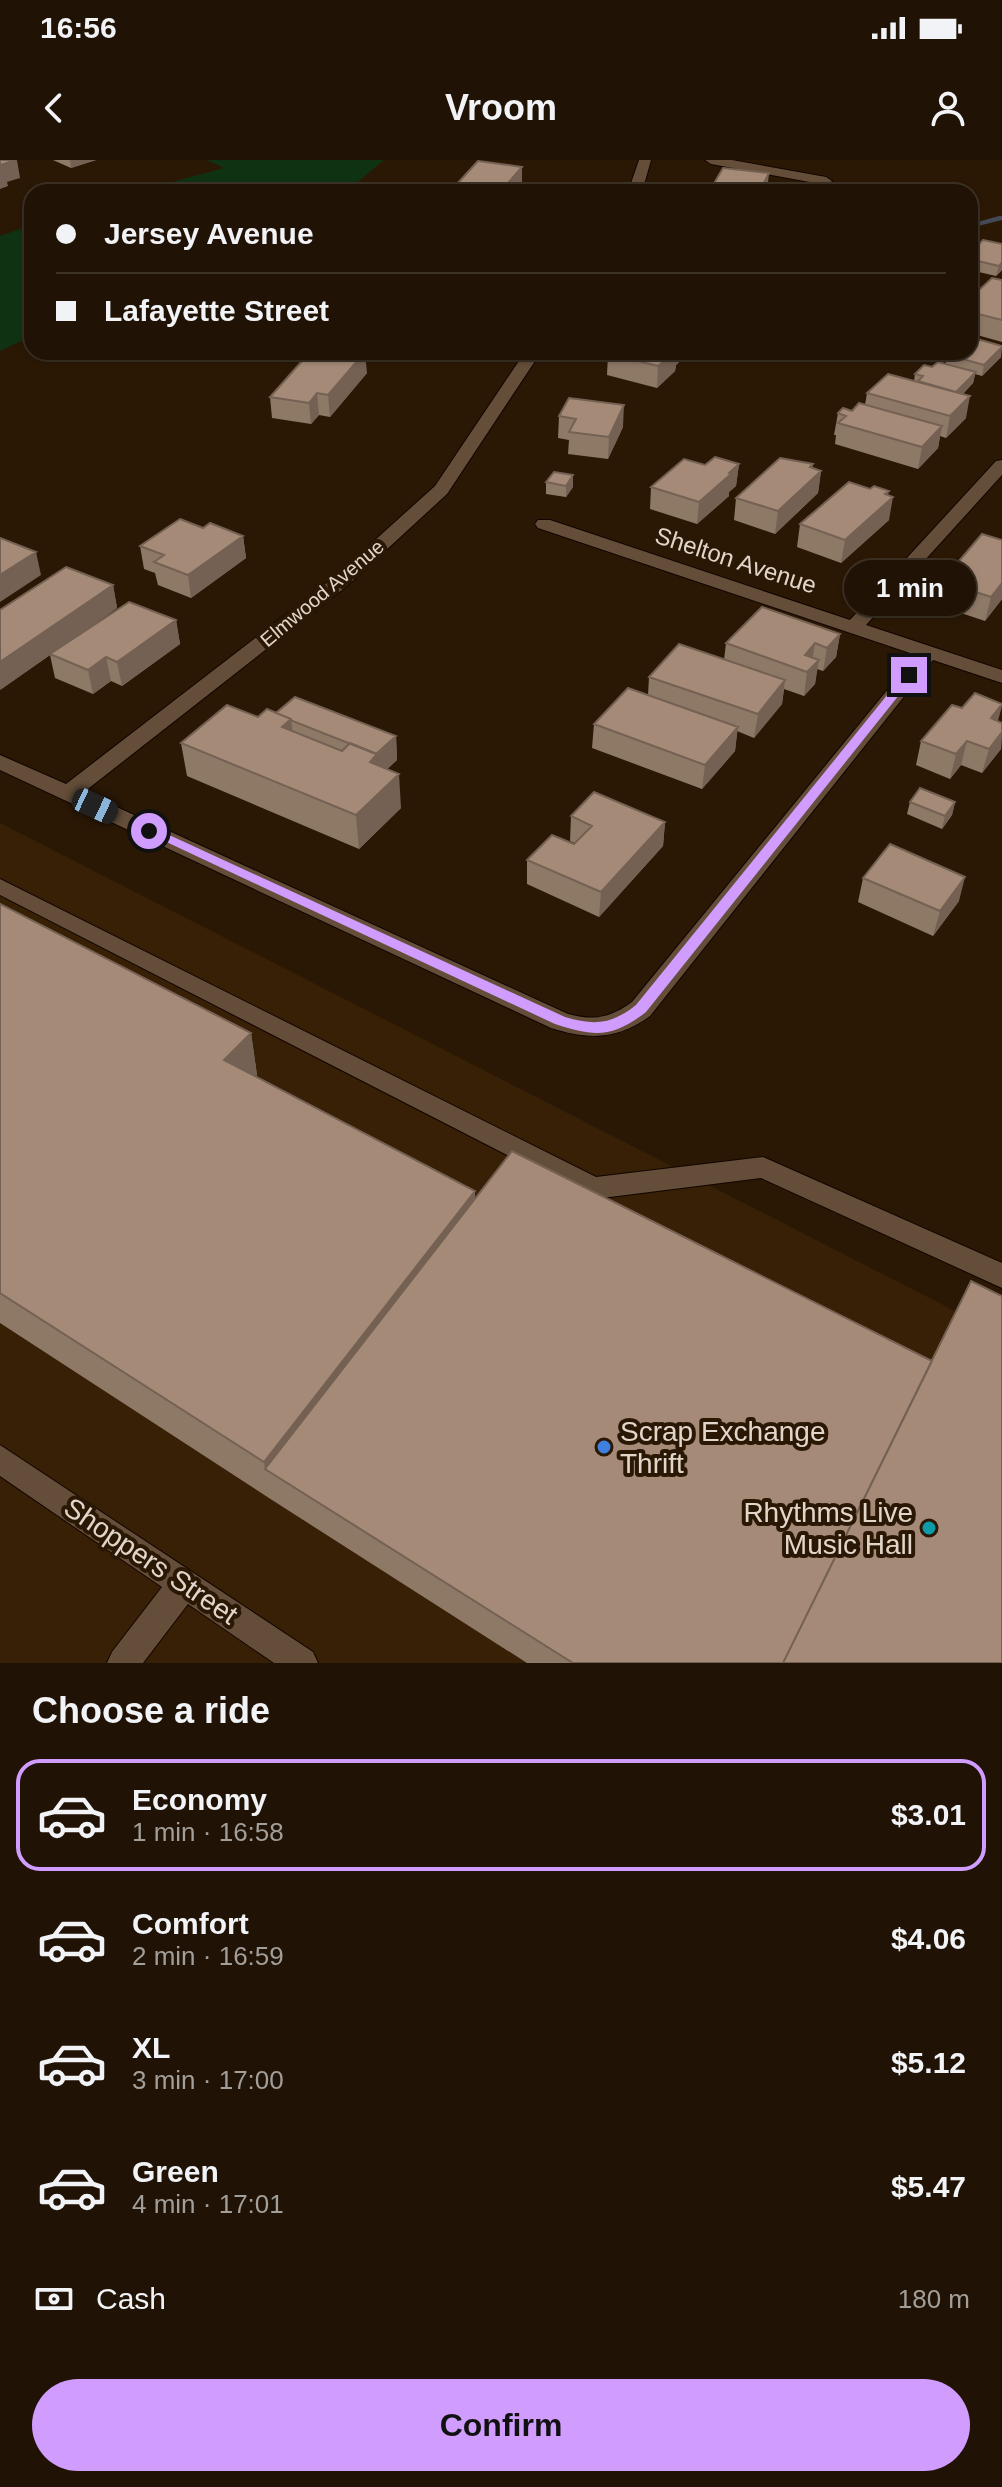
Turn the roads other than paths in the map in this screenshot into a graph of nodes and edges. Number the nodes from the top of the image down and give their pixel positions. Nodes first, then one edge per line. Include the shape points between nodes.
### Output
1 (645, 160) edge
2 (711, 160) edge
3 (826, 181) dead end
4 (640, 184) edge
5 (528, 360) edge
6 (1002, 465) edge
7 (544, 524) dead end
8 (855, 626) junction
9 (929, 652) junction
10 (1002, 677) edge
11 (0, 762) edge
12 (68, 793) junction
13 (0, 886) edge
14 (1002, 1276) edge
15 (0, 1459) edge
16 (184, 1584) junction
17 (123, 1663) edge
18 (302, 1663) edge

1 - 4 street
2 - 3 street
5 - 12 street, Elmwood Avenue via 441,490 340,582
6 - 8 street
7 - 8 street, Shelton Avenue
8 - 9 street, Shelton Avenue
9 - 10 street, Shelton Avenue
9 - 12 street via 641,1009 606,1029 560,1021
11 - 12 street
13 - 14 lane via 594,1188 763,1167
15 - 16 lane, Shoppers Street
16 - 17 lane
16 - 18 lane, Shoppers Street

